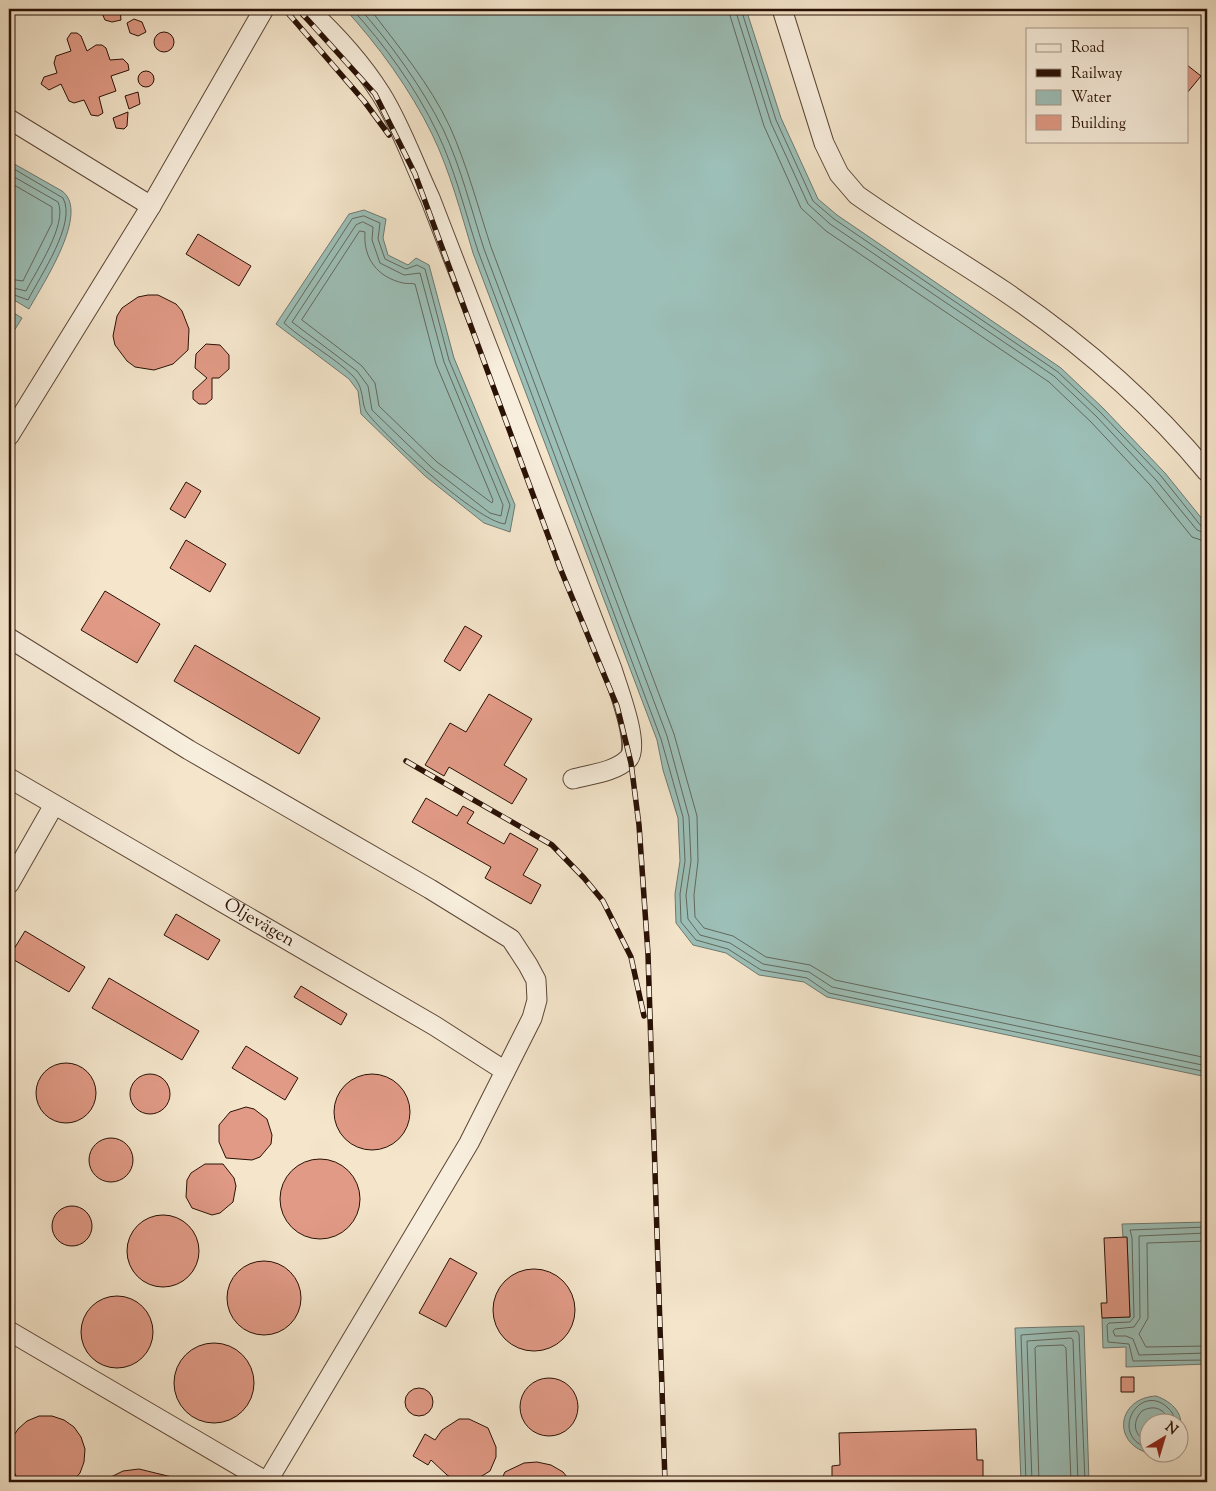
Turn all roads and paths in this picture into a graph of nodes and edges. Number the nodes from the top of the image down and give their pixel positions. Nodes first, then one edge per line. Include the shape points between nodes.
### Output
1 (264, 9) edge
2 (308, 9) edge
3 (782, 9) edge
4 (9, 119) edge
5 (151, 206) junction
6 (9, 436) edge
7 (1207, 472) edge
8 (9, 638) edge
9 (9, 778) edge
10 (574, 779) dead end
11 (54, 805) junction
12 (9, 884) edge
13 (505, 1071) junction
14 (9, 1332) edge
15 (267, 1482) edge

1 - 5 street
2 - 10 street via 381,94 404,140 430,198 612,669 632,736 633,751 630,758 617,767
3 - 7 street via 824,143 840,174 857,195 1059,330 1148,409
4 - 5 street
5 - 6 street
8 - 13 street via 189,750 511,939 536,980 537,1000 532,1018
9 - 11 street, Oljevägen
11 - 12 street
11 - 13 street, Oljevägen via 435,1026
13 - 15 street via 469,1142
14 - 15 street

